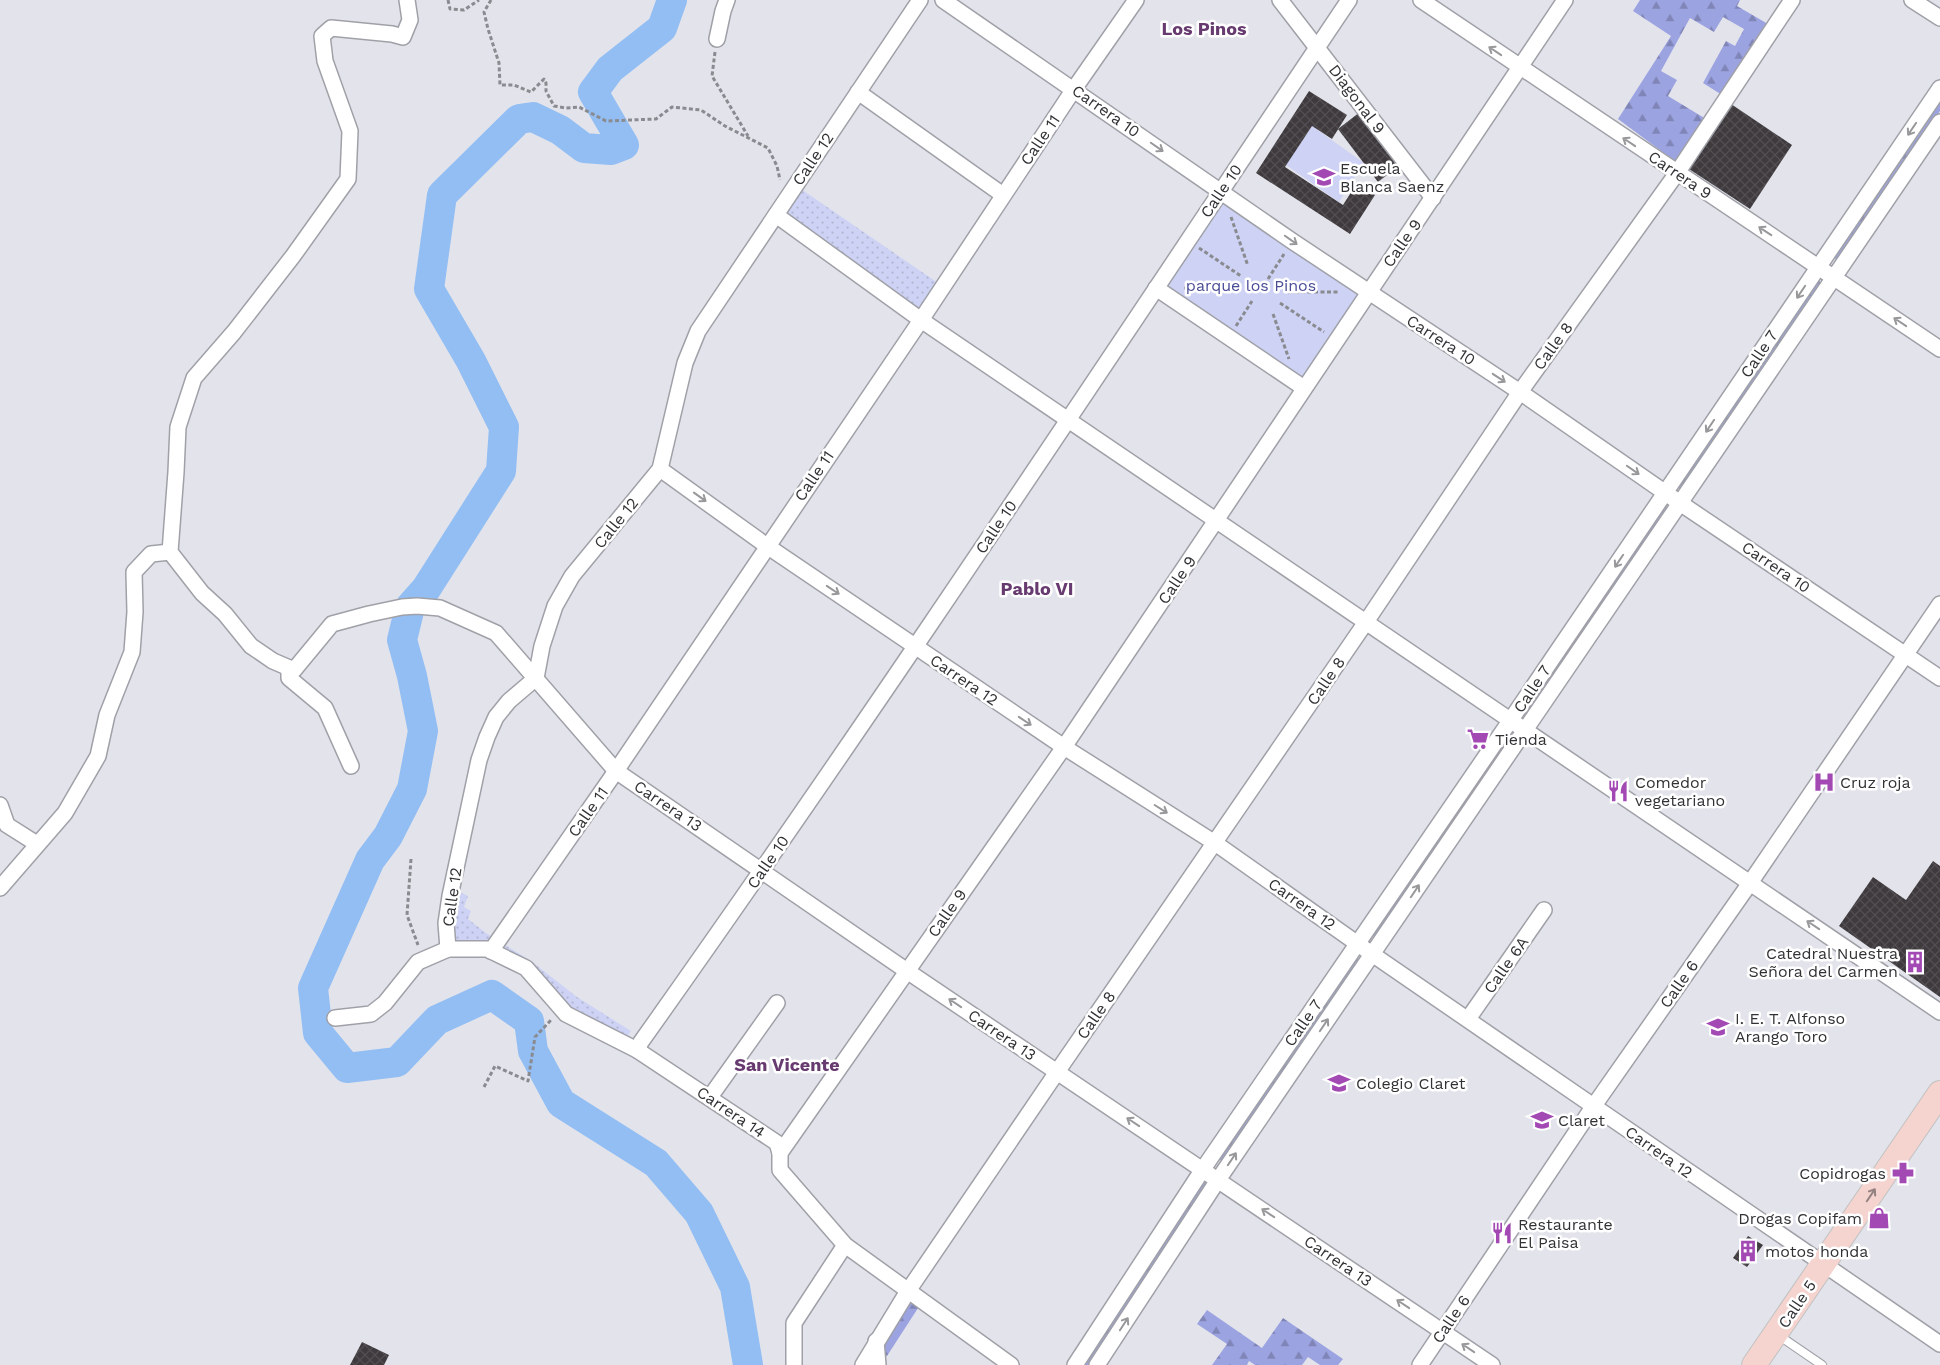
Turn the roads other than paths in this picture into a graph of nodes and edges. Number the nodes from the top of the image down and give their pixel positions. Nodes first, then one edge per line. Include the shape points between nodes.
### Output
1 (407, 0) edge
2 (727, 0) edge
3 (920, 0) edge
4 (943, 0) edge
5 (1136, 0) edge
6 (1280, 0) edge
7 (1349, 0) edge
8 (1421, 0) edge
9 (1565, 0) edge
10 (1792, 0) edge
11 (1912, 0) edge
12 (1940, 18) edge
13 (717, 39) road end
14 (1317, 47) junction
15 (1520, 68) junction
16 (1940, 88) edge
17 (1074, 89) junction
18 (858, 92) junction
19 (1940, 122) edge
20 (1677, 173) junction
21 (1221, 191) junction
22 (1003, 195) junction
23 (1433, 198) junction
24 (776, 215) junction
25 (1818, 266) junction
26 (1835, 278) junction
27 (1156, 288) junction
28 (1368, 292) junction
29 (921, 320) junction
30 (1940, 349) edge
31 (1300, 386) junction
32 (1520, 392) junction
33 (1068, 420) junction
34 (660, 469) junction
35 (1666, 492) junction
36 (1680, 503) junction
37 (1217, 521) junction
38 (767, 546) junction
39 (170, 552) junction
40 (1940, 604) edge
41 (1366, 622) junction
42 (916, 647) junction
43 (1906, 654) junction
44 (288, 669) junction
45 (536, 678) junction
46 (1940, 678) edge
47 (1510, 721) junction
48 (1525, 731) junction
49 (1064, 747) junction
50 (351, 766) dead end
51 (616, 771) junction
52 (0, 805) edge
53 (1215, 843) junction
54 (37, 844) junction
55 (762, 871) junction
56 (1750, 882) junction
57 (0, 888) edge
58 (1544, 910) dead end
59 (1358, 944) junction
60 (448, 950) junction
61 (489, 950) junction
62 (1372, 954) junction
63 (907, 971) junction
64 (777, 1003) dead end
65 (1940, 1012) edge
66 (335, 1018) dead end
67 (1468, 1019) junction
68 (637, 1050) junction
69 (1057, 1072) junction
70 (1940, 1093) edge
71 (710, 1097) junction
72 (1594, 1107) junction
73 (780, 1154) junction
74 (1203, 1169) junction
75 (1218, 1180) junction
76 (845, 1245) junction
77 (1823, 1265) junction
78 (908, 1291) junction
79 (1443, 1332) junction
80 (1776, 1334) junction
81 (876, 1341) junction
82 (1940, 1344) edge
83 (794, 1365) edge
84 (863, 1365) edge
85 (878, 1365) edge
86 (1011, 1365) edge
87 (1075, 1365) edge
88 (1097, 1365) edge
89 (1420, 1365) edge
90 (1492, 1365) edge
91 (1754, 1365) edge
92 (1822, 1365) edge

1 - 39 street via 410,20 403,37 331,28 322,36 325,61 350,131 348,179 293,256 194,378 178,427
2 - 13 street
3 - 18 street, Calle 12
4 - 17 street, Carrera 10
5 - 17 street, Calle 11
6 - 14 street, Diagonal 9
7 - 14 street, Calle 10
15 -> 8 street, Carrera 9
9 - 15 street, Calle 9
10 - 20 street, Calle 8
11 - 12 street
14 - 21 street, Calle 10
14 - 23 street, Diagonal 9
20 -> 15 street, Carrera 9
15 - 23 street, Calle 9
16 -> 25 street, Calle 7
17 -> 21 street, Carrera 10
17 - 22 street, Calle 11
18 - 22 street
18 - 24 street, Calle 12
19 - 26 street, Calle 7
25 -> 20 street, Carrera 9
20 - 32 street, Calle 8
21 - 27 street, Calle 10
21 -> 28 street, Carrera 10
22 - 29 street, Calle 11
23 - 28 street, Calle 9
24 - 29 street
24 - 34 street, Calle 12 via 698,331 685,363
25 - 26 street, Carrera 9
25 -> 35 street, Calle 7
30 -> 26 street, Carrera 9
26 - 36 street, Calle 7
27 - 31 street
27 - 33 street, Calle 10
28 - 31 street, Calle 9
28 -> 32 street, Carrera 10
29 - 33 street
29 - 38 street, Calle 11
31 - 37 street, Calle 9
32 -> 35 street, Carrera 10
32 - 41 street, Calle 8
33 - 37 street
33 - 42 street, Calle 10
34 -> 38 street, Carrera 12
34 - 45 street, Calle 12 via 572,576 555,606
35 - 36 street, Carrera 10
35 -> 47 street, Calle 7
36 - 43 street, Carrera 10
36 - 48 street, Calle 7
37 - 41 street
37 - 49 street, Calle 9
38 -> 42 street, Carrera 12
38 - 51 street, Calle 11
39 - 44 street via 202,593 251,646
39 - 54 street via 151,554 134,572 132,652 107,715 98,756 65,813
40 - 43 street, Calle 6
41 - 47 street
41 - 53 street, Calle 8
42 -> 49 street, Carrera 12
42 - 55 street, Calle 10
43 - 46 street, Carrera 10
43 - 56 street, Calle 6
44 - 45 street, Carrera 13 via 294,670 332,624 409,607 440,608 496,633
44 - 50 street via 289,678 326,708
45 - 51 street, Carrera 13
45 - 60 street, Calle 12 via 496,717 479,760 450,896 446,924
47 - 48 street
47 - 59 street, Calle 7
48 - 56 street
62 -> 48 street, Calle 7
49 -> 53 street, Carrera 12
49 - 63 street, Calle 9
51 - 55 street, Carrera 13
51 - 61 street, Calle 11
52 - 54 street via 7,825
53 - 59 street, Carrera 12
53 - 69 street, Calle 8
54 - 57 street
55 - 63 street, Carrera 13
55 - 68 street, Calle 10
65 -> 56 street
56 - 72 street, Calle 6
58 - 67 street, Calle 6A
59 - 62 street, Carrera 12
59 - 74 street, Calle 7
60 - 61 street
60 - 66 street, Calle 12 via 418,962 385,1003 371,1014
61 - 68 street, Carrera 14 via 526,968 568,1016
62 - 67 street, Carrera 12
75 -> 62 street, Calle 7
69 -> 63 street, Carrera 13
63 - 73 street, Calle 9
64 - 71 street
67 - 72 street, Carrera 12
68 - 71 street, Carrera 14
74 -> 69 street, Carrera 13
69 - 78 street, Calle 8
77 -> 70 main road, Calle 5
71 - 73 street, Carrera 14 via 777,1143
72 - 77 street, Carrera 12
72 - 79 street, Calle 6
73 - 76 street, Carrera 14 via 780,1170
74 - 75 street, Carrera 13
74 - 87 street, Calle 7
79 -> 75 street, Carrera 13
88 -> 75 street, Calle 7
76 - 78 street, Carrera 14
76 - 83 street via 794,1323
77 - 80 main road, Calle 5
77 - 82 street, Carrera 12
78 - 81 street, Calle 8
78 - 86 street, Carrera 14
79 - 89 street, Calle 6
90 -> 79 street, Carrera 13
80 - 91 main road, Calle 5
80 - 92 lane
81 - 84 street, Calle 8
81 - 85 street

